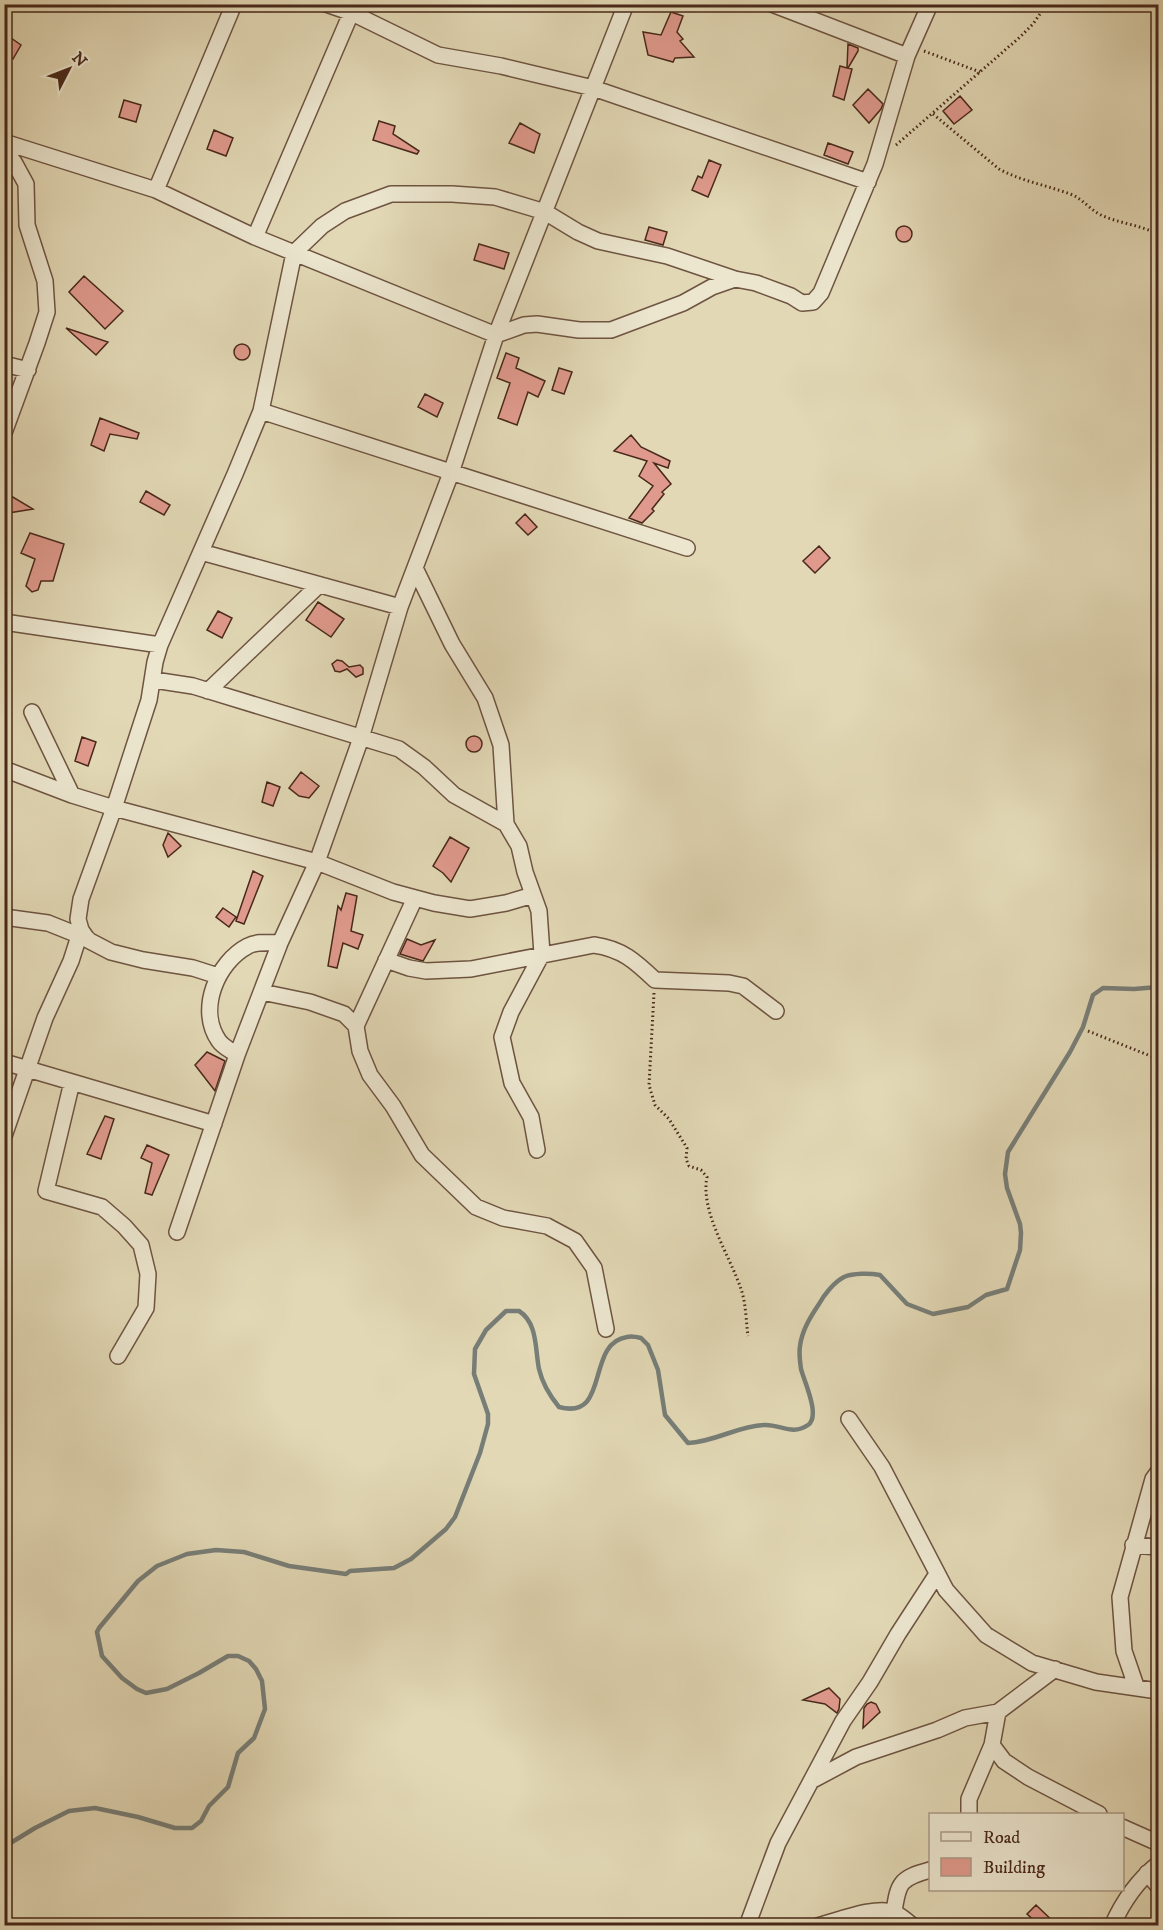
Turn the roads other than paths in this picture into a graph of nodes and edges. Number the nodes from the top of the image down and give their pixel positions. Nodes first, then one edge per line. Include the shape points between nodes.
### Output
1 (234, 4) edge
2 (326, 4) edge
3 (626, 4) edge
4 (772, 4) edge
5 (930, 4) edge
6 (353, 9) edge
7 (909, 51) junction
8 (593, 88) junction
9 (4, 142) edge
10 (4, 151) edge
11 (868, 182) junction
12 (156, 190) junction
13 (545, 212) junction
14 (255, 237) junction
15 (294, 253) junction
16 (735, 279) junction
17 (496, 335) junction
18 (4, 364) edge
19 (28, 370) junction
20 (261, 411) junction
21 (4, 433) edge
22 (451, 473) junction
23 (687, 548) dead end
24 (201, 552) junction
25 (415, 568) junction
26 (319, 585) junction
27 (400, 607) junction
28 (4, 622) edge
29 (160, 645) junction
30 (154, 680) junction
31 (208, 691) junction
32 (32, 712) dead end
33 (361, 738) junction
34 (4, 769) edge
35 (72, 795) junction
36 (114, 808) junction
37 (507, 824) junction
38 (317, 862) junction
39 (533, 895) junction
40 (415, 898) junction
41 (4, 917) edge
42 (84, 938) junction
43 (280, 943) junction
44 (542, 954) junction
45 (386, 960) junction
46 (218, 976) junction
47 (262, 992) junction
48 (776, 1011) dead end
49 (356, 1026) junction
50 (237, 1055) junction
51 (4, 1062) edge
52 (27, 1069) junction
53 (72, 1082) junction
54 (214, 1124) junction
55 (4, 1136) edge
56 (537, 1150) dead end
57 (177, 1232) dead end
58 (606, 1329) dead end
59 (118, 1356) dead end
60 (849, 1419) dead end
61 (1158, 1472) edge
62 (1133, 1545) junction
63 (1158, 1547) edge
64 (937, 1574) junction
65 (1055, 1669) junction
66 (1136, 1686) junction
67 (1158, 1691) edge
68 (998, 1712) junction
69 (992, 1745) junction
70 (811, 1781) junction
71 (969, 1813) edge
72 (1095, 1813) edge
73 (1124, 1828) edge
74 (1158, 1843) edge
75 (1153, 1869) edge
76 (929, 1870) edge
77 (1158, 1886) edge
78 (894, 1912) junction
79 (747, 1926) edge
80 (818, 1926) edge
81 (913, 1926) edge
82 (1112, 1926) edge

1 - 12 street
2 - 6 street
3 - 8 street
4 - 7 street
5 - 7 street
6 - 8 street via 438,54
6 - 14 street
7 - 11 street
8 - 11 street
8 - 13 street
9 - 12 street
10 - 19 street via 26,184 27,225 45,281 47,312
11 - 16 street via 821,292 813,302 802,303 756,283
12 - 14 street
13 - 15 street via 495,197 391,194 345,211 322,226
13 - 16 street via 598,241 668,256
13 - 17 street
14 - 15 street
15 - 17 street
15 - 20 street
16 - 17 street via 610,330 537,324
17 - 22 street
18 - 19 street
19 - 21 street
20 - 22 street
20 - 24 street
22 - 23 street
22 - 25 street
24 - 26 street
24 - 29 street
25 - 27 street
25 - 37 street via 488,707 501,745
26 - 27 street
26 - 31 street
27 - 33 street
28 - 29 street
29 - 30 street
30 - 31 street
30 - 36 street
31 - 33 street
32 - 35 street
33 - 37 street via 399,749 454,795
33 - 38 street
34 - 35 street
35 - 36 street
36 - 38 street
36 - 42 street via 81,899 78,919
37 - 39 street via 519,846
38 - 40 street
38 - 43 street
39 - 40 street via 470,909
39 - 44 street via 539,910
40 - 45 street
41 - 42 street via 48,923
42 - 46 street via 111,952
42 - 52 street via 45,1018
43 - 46 street via 250,944 234,955
43 - 47 street
44 - 45 street via 471,969 426,971
44 - 48 street via 594,945 611,947 630,957 655,980 729,983 743,987
44 - 56 street via 502,1037 512,1083 531,1117
45 - 49 street
46 - 50 street via 210,1003 211,1025 220,1043
47 - 49 street via 344,1014
47 - 50 street
49 - 58 street via 360,1052 370,1075 422,1155 476,1207 503,1218 547,1226 575,1241 594,1268
50 - 54 street
51 - 52 street
52 - 53 street
52 - 55 street
53 - 54 street
53 - 59 street via 46,1191 102,1207 141,1245 148,1274 146,1308
54 - 57 street
60 - 64 street via 882,1467
61 - 62 street
62 - 63 street
62 - 66 street via 1120,1597 1124,1651
64 - 65 street via 946,1590 986,1635 1032,1663
64 - 70 street via 843,1721
65 - 66 street via 1096,1682
65 - 68 street
66 - 67 street
68 - 69 street
68 - 70 street via 965,1718 856,1757
69 - 71 street via 969,1799
69 - 72 street via 1004,1761 1028,1777
70 - 79 street via 778,1843
73 - 74 street
75 - 77 street
75 - 82 street via 1123,1901
76 - 78 street via 904,1880 897,1889
78 - 80 street via 873,1910
78 - 81 street

